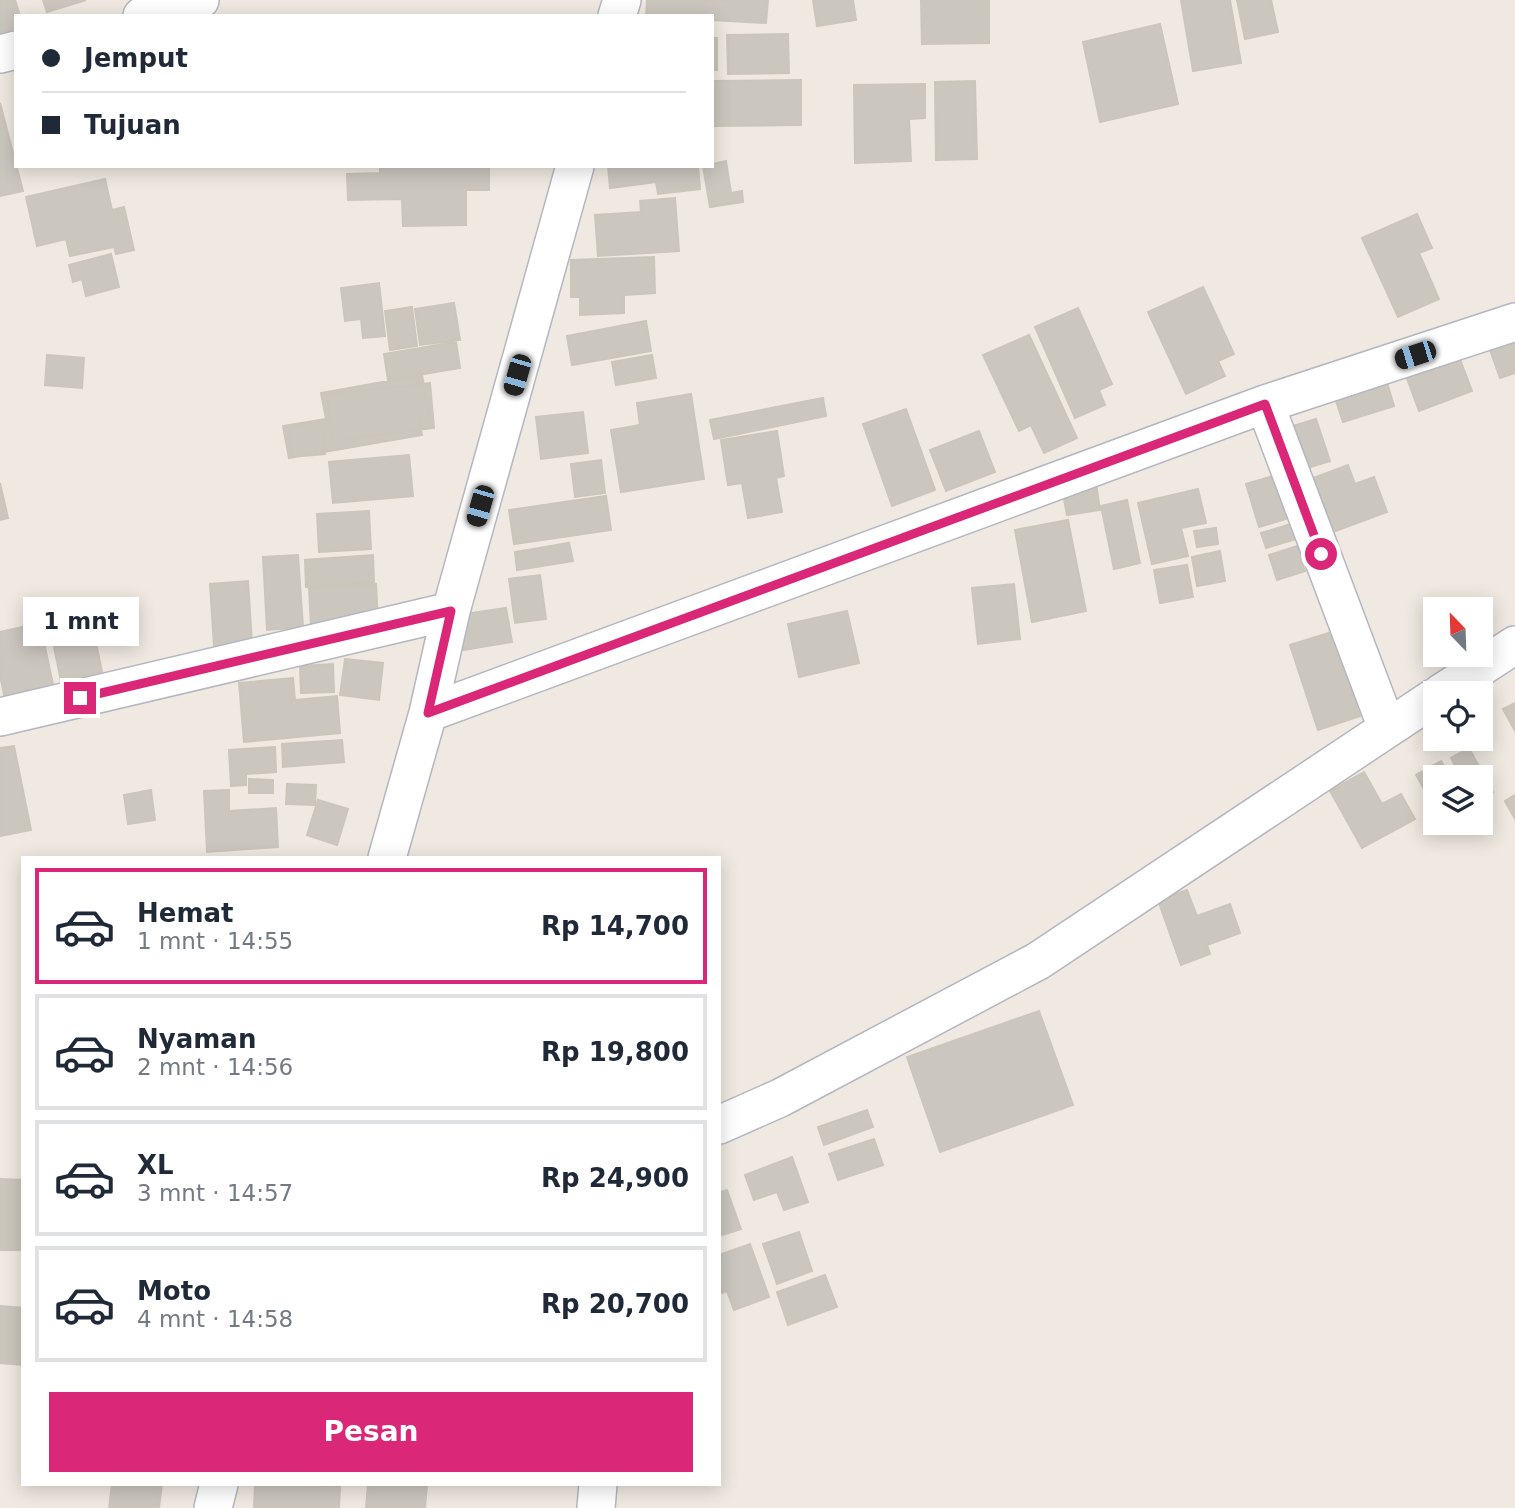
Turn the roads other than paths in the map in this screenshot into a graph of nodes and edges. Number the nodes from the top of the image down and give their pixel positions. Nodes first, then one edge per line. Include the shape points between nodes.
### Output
1 (200, 0) edge
2 (149, 14) edge
3 (574, 168) edge
4 (1515, 322) edge
5 (1265, 404) junction
6 (451, 611) junction
7 (1515, 645) edge
8 (1460, 681) edge
9 (1423, 705) edge
10 (428, 713) junction
11 (0, 717) edge
12 (1387, 728) junction
13 (389, 855) edge
14 (721, 1124) edge
15 (218, 1486) edge
16 (597, 1486) edge
17 (213, 1508) edge
18 (596, 1508) edge

1 - 2 street
3 - 6 street
4 - 5 street
5 - 10 street
5 - 12 street
6 - 10 street
6 - 11 street
7 - 8 street
9 - 12 street
10 - 13 street
12 - 14 street via 1038,961 780,1098
15 - 17 street
16 - 18 street

